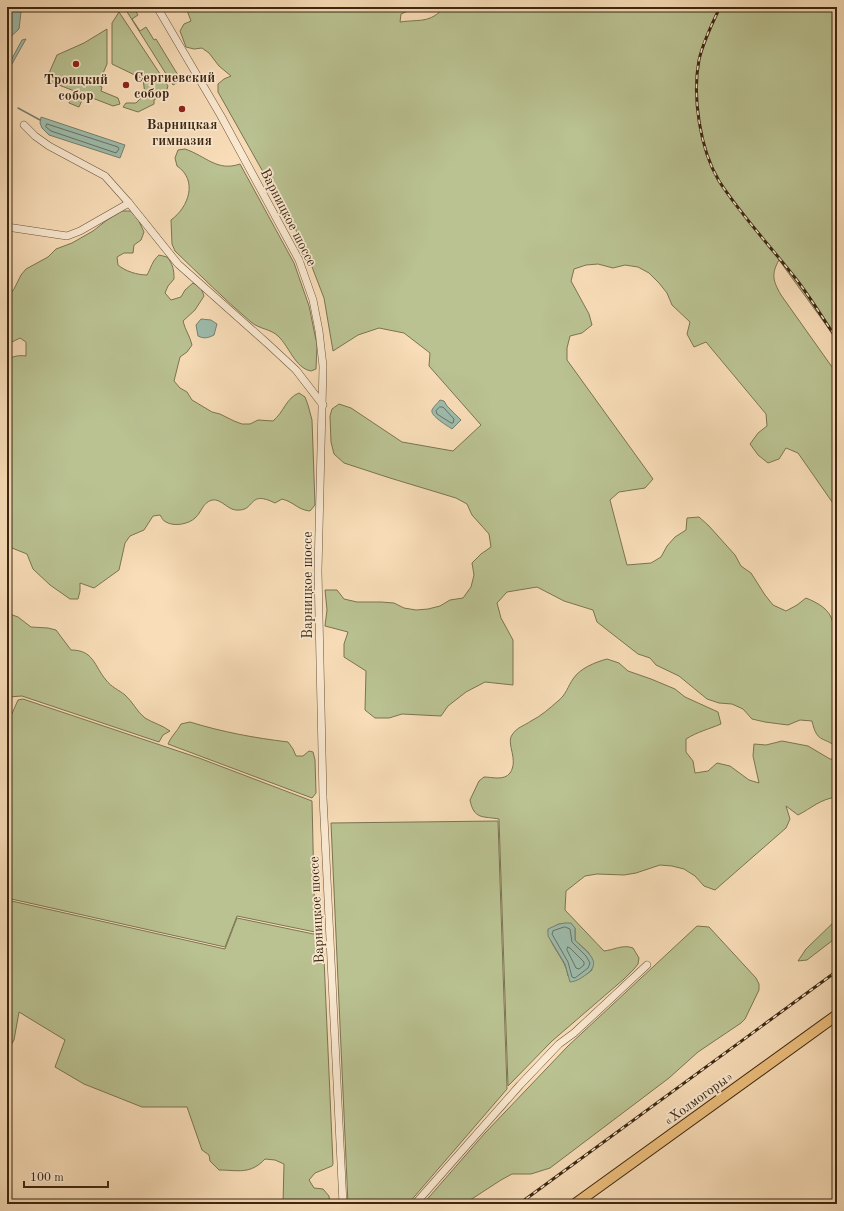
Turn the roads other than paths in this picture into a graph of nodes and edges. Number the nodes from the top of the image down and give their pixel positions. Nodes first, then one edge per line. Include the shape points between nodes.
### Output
1 (157, 7) edge
2 (24, 125) dead end
3 (129, 203) junction
4 (7, 227) edge
5 (323, 405) junction
6 (647, 966) dead end
7 (837, 1014) edge
8 (837, 1023) edge
9 (343, 1204) edge
10 (415, 1204) edge
11 (575, 1204) edge
12 (587, 1204) edge

1 - 5 street, Варницкое шоссе via 221,116 299,260 313,300 319,331 323,366
2 - 3 street via 49,146 105,176
3 - 4 street via 67,236
3 - 5 street via 178,264 296,370
5 - 9 street, Варницкое шоссе via 318,571 323,797
6 - 10 street via 559,1044
7 - 11 highway, «Холмогоры»
8 - 12 highway, «Холмогоры»

